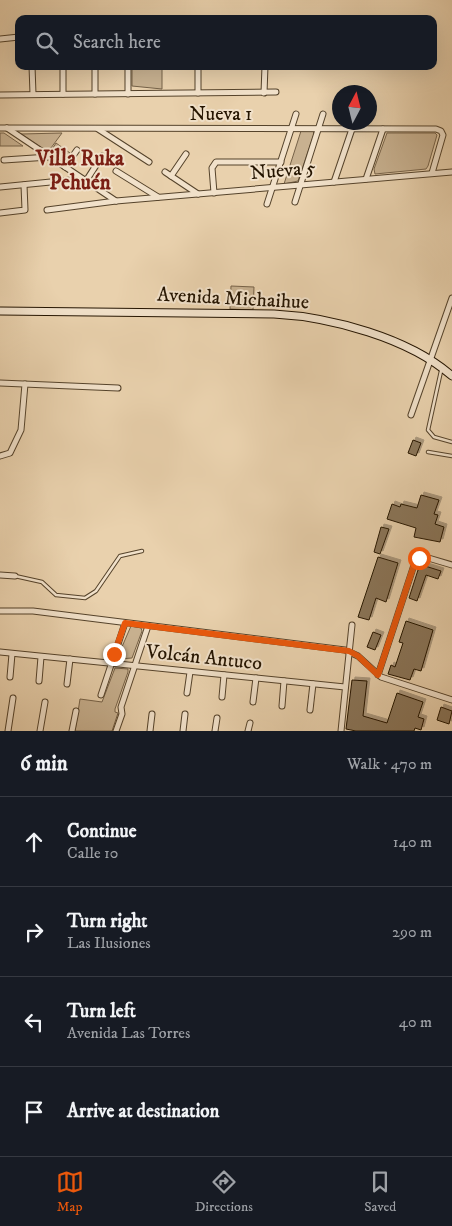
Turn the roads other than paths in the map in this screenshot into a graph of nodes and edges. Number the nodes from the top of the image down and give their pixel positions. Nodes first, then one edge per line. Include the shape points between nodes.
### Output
1 (15, 37) edge
2 (0, 39) edge
3 (32, 70) edge
4 (63, 70) edge
5 (96, 70) edge
6 (128, 70) edge
7 (198, 70) edge
8 (265, 70) edge
9 (264, 92) junction
10 (276, 92) dead end
11 (198, 93) junction
12 (33, 94) junction
13 (63, 94) junction
14 (96, 94) junction
15 (128, 94) junction
16 (0, 95) edge
17 (296, 114) dead end
18 (323, 114) dead end
19 (0, 128) edge
20 (7, 128) junction
21 (97, 128) junction
22 (291, 129) junction
23 (318, 129) junction
24 (332, 129) edge
25 (377, 129) edge
26 (383, 129) junction
27 (352, 130) edge
28 (77, 150) dead end
29 (186, 154) dead end
30 (102, 156) dead end
31 (50, 157) junction
32 (4, 160) dead end
33 (149, 162) dead end
34 (280, 162) junction
35 (65, 167) junction
36 (116, 171) dead end
37 (165, 172) dead end
38 (452, 172) edge
39 (432, 173) junction
40 (171, 176) junction
41 (366, 179) junction
42 (84, 180) junction
43 (334, 182) junction
44 (24, 185) junction
45 (300, 185) junction
46 (0, 187) edge
47 (272, 188) junction
48 (214, 193) junction
49 (199, 194) junction
50 (158, 198) junction
51 (116, 201) junction
52 (294, 202) dead end
53 (267, 204) dead end
54 (47, 210) dead end
55 (0, 214) edge
56 (452, 298) edge
57 (0, 311) edge
58 (431, 360) junction
59 (441, 366) junction
60 (452, 374) edge
61 (0, 383) edge
62 (24, 384) junction
63 (118, 388) dead end
64 (411, 415) dead end
65 (452, 442) edge
66 (428, 452) dead end
67 (0, 456) edge
68 (452, 456) edge
69 (142, 551) dead end
70 (452, 565) edge
71 (0, 575) edge
72 (15, 576) joint
73 (0, 611) edge
74 (125, 623) junction
75 (352, 625) dead end
76 (148, 626) junction
77 (349, 651) junction
78 (0, 652) edge
79 (12, 654) junction
80 (42, 656) junction
81 (70, 659) junction
82 (111, 664) junction
83 (134, 666) junction
84 (190, 672) junction
85 (224, 675) junction
86 (378, 675) junction
87 (10, 677) dead end
88 (256, 678) junction
89 (38, 681) dead end
90 (284, 681) junction
91 (67, 684) dead end
92 (313, 684) junction
93 (345, 687) junction
94 (187, 693) dead end
95 (101, 695) dead end
96 (222, 697) dead end
97 (14, 698) dead end
98 (452, 700) edge
99 (45, 702) dead end
100 (253, 702) dead end
101 (282, 706) dead end
102 (310, 710) dead end
103 (76, 711) dead end
104 (152, 714) dead end
105 (185, 714) dead end
106 (217, 718) dead end
107 (250, 723) dead end
108 (8, 731) edge
109 (40, 731) edge
110 (72, 731) edge
111 (116, 731) edge
112 (150, 731) edge
113 (183, 731) edge
114 (215, 731) edge
115 (248, 731) edge
116 (341, 731) edge

1 - 2 street
3 - 12 street
4 - 13 street
5 - 14 street
6 - 15 street
7 - 11 street
8 - 9 street
9 - 10 street
9 - 11 street
11 - 15 street
12 - 13 street
12 - 16 street
13 - 14 street
14 - 15 street
17 - 22 street
18 - 23 street
19 - 20 street, Nueva 1
20 - 21 street, Nueva 1
20 - 31 street
21 - 22 street, Nueva 1
21 - 33 street
22 - 23 street, Nueva 1
22 - 34 street
23 - 24 street, Nueva 1
23 - 45 street
25 - 26 street, Nueva 1
26 - 39 street, Nueva 1 via 441,131 443,135
26 - 41 street
27 - 43 street
28 - 35 street
29 - 40 street
30 - 42 street
31 - 32 street
31 - 35 street
34 - 47 street
34 - 48 street via 216,162 212,168
35 - 42 street
36 - 50 street
37 - 40 street
38 - 39 street, Nueva 5
39 - 41 street, Nueva 5
40 - 49 street
41 - 43 street, Nueva 5
42 - 44 street
42 - 51 street
43 - 45 street, Nueva 5
44 - 46 street
44 - 55 street via 25,210
45 - 47 street, Nueva 5
45 - 52 street
47 - 48 street, Nueva 5
47 - 53 street
48 - 49 street, Nueva 5
49 - 50 street, Nueva 5
50 - 51 street, Nueva 5
51 - 54 street, Nueva 5
56 - 58 street
57 - 58 street, Avenida Michaihue via 296,316 327,321 380,337
58 - 59 street, Avenida Michaihue
58 - 64 street
59 - 60 street, Avenida Michaihue
59 - 65 lane via 428,428 434,437
61 - 62 street
62 - 63 street
62 - 67 street via 20,433 10,453
66 - 68 lane
69 - 72 lane via 120,556 96,591 85,598 56,595 42,582
70 - 86 street via 426,557 415,562
71 - 72 street
73 - 74 street via 25,610
74 - 76 street
74 - 82 street
75 - 77 street
76 - 77 street
76 - 83 street
77 - 86 street
77 - 93 street
78 - 79 street, Volcán Antuco
79 - 80 street, Volcán Antuco
79 - 87 street
80 - 81 street, Volcán Antuco
80 - 89 street
81 - 82 street, Volcán Antuco
81 - 91 street
82 - 83 street, Volcán Antuco
82 - 95 street
83 - 84 street, Volcán Antuco
83 - 111 street
84 - 85 street, Volcán Antuco
84 - 94 street
85 - 88 street, Volcán Antuco
85 - 96 street
86 - 98 street
88 - 90 street, Volcán Antuco
88 - 100 street
90 - 92 street, Volcán Antuco
90 - 101 street
92 - 93 street, Volcán Antuco
92 - 102 street
93 - 116 street
97 - 108 street
99 - 109 street
103 - 110 street
104 - 112 street
105 - 113 street
106 - 114 street
107 - 115 street

